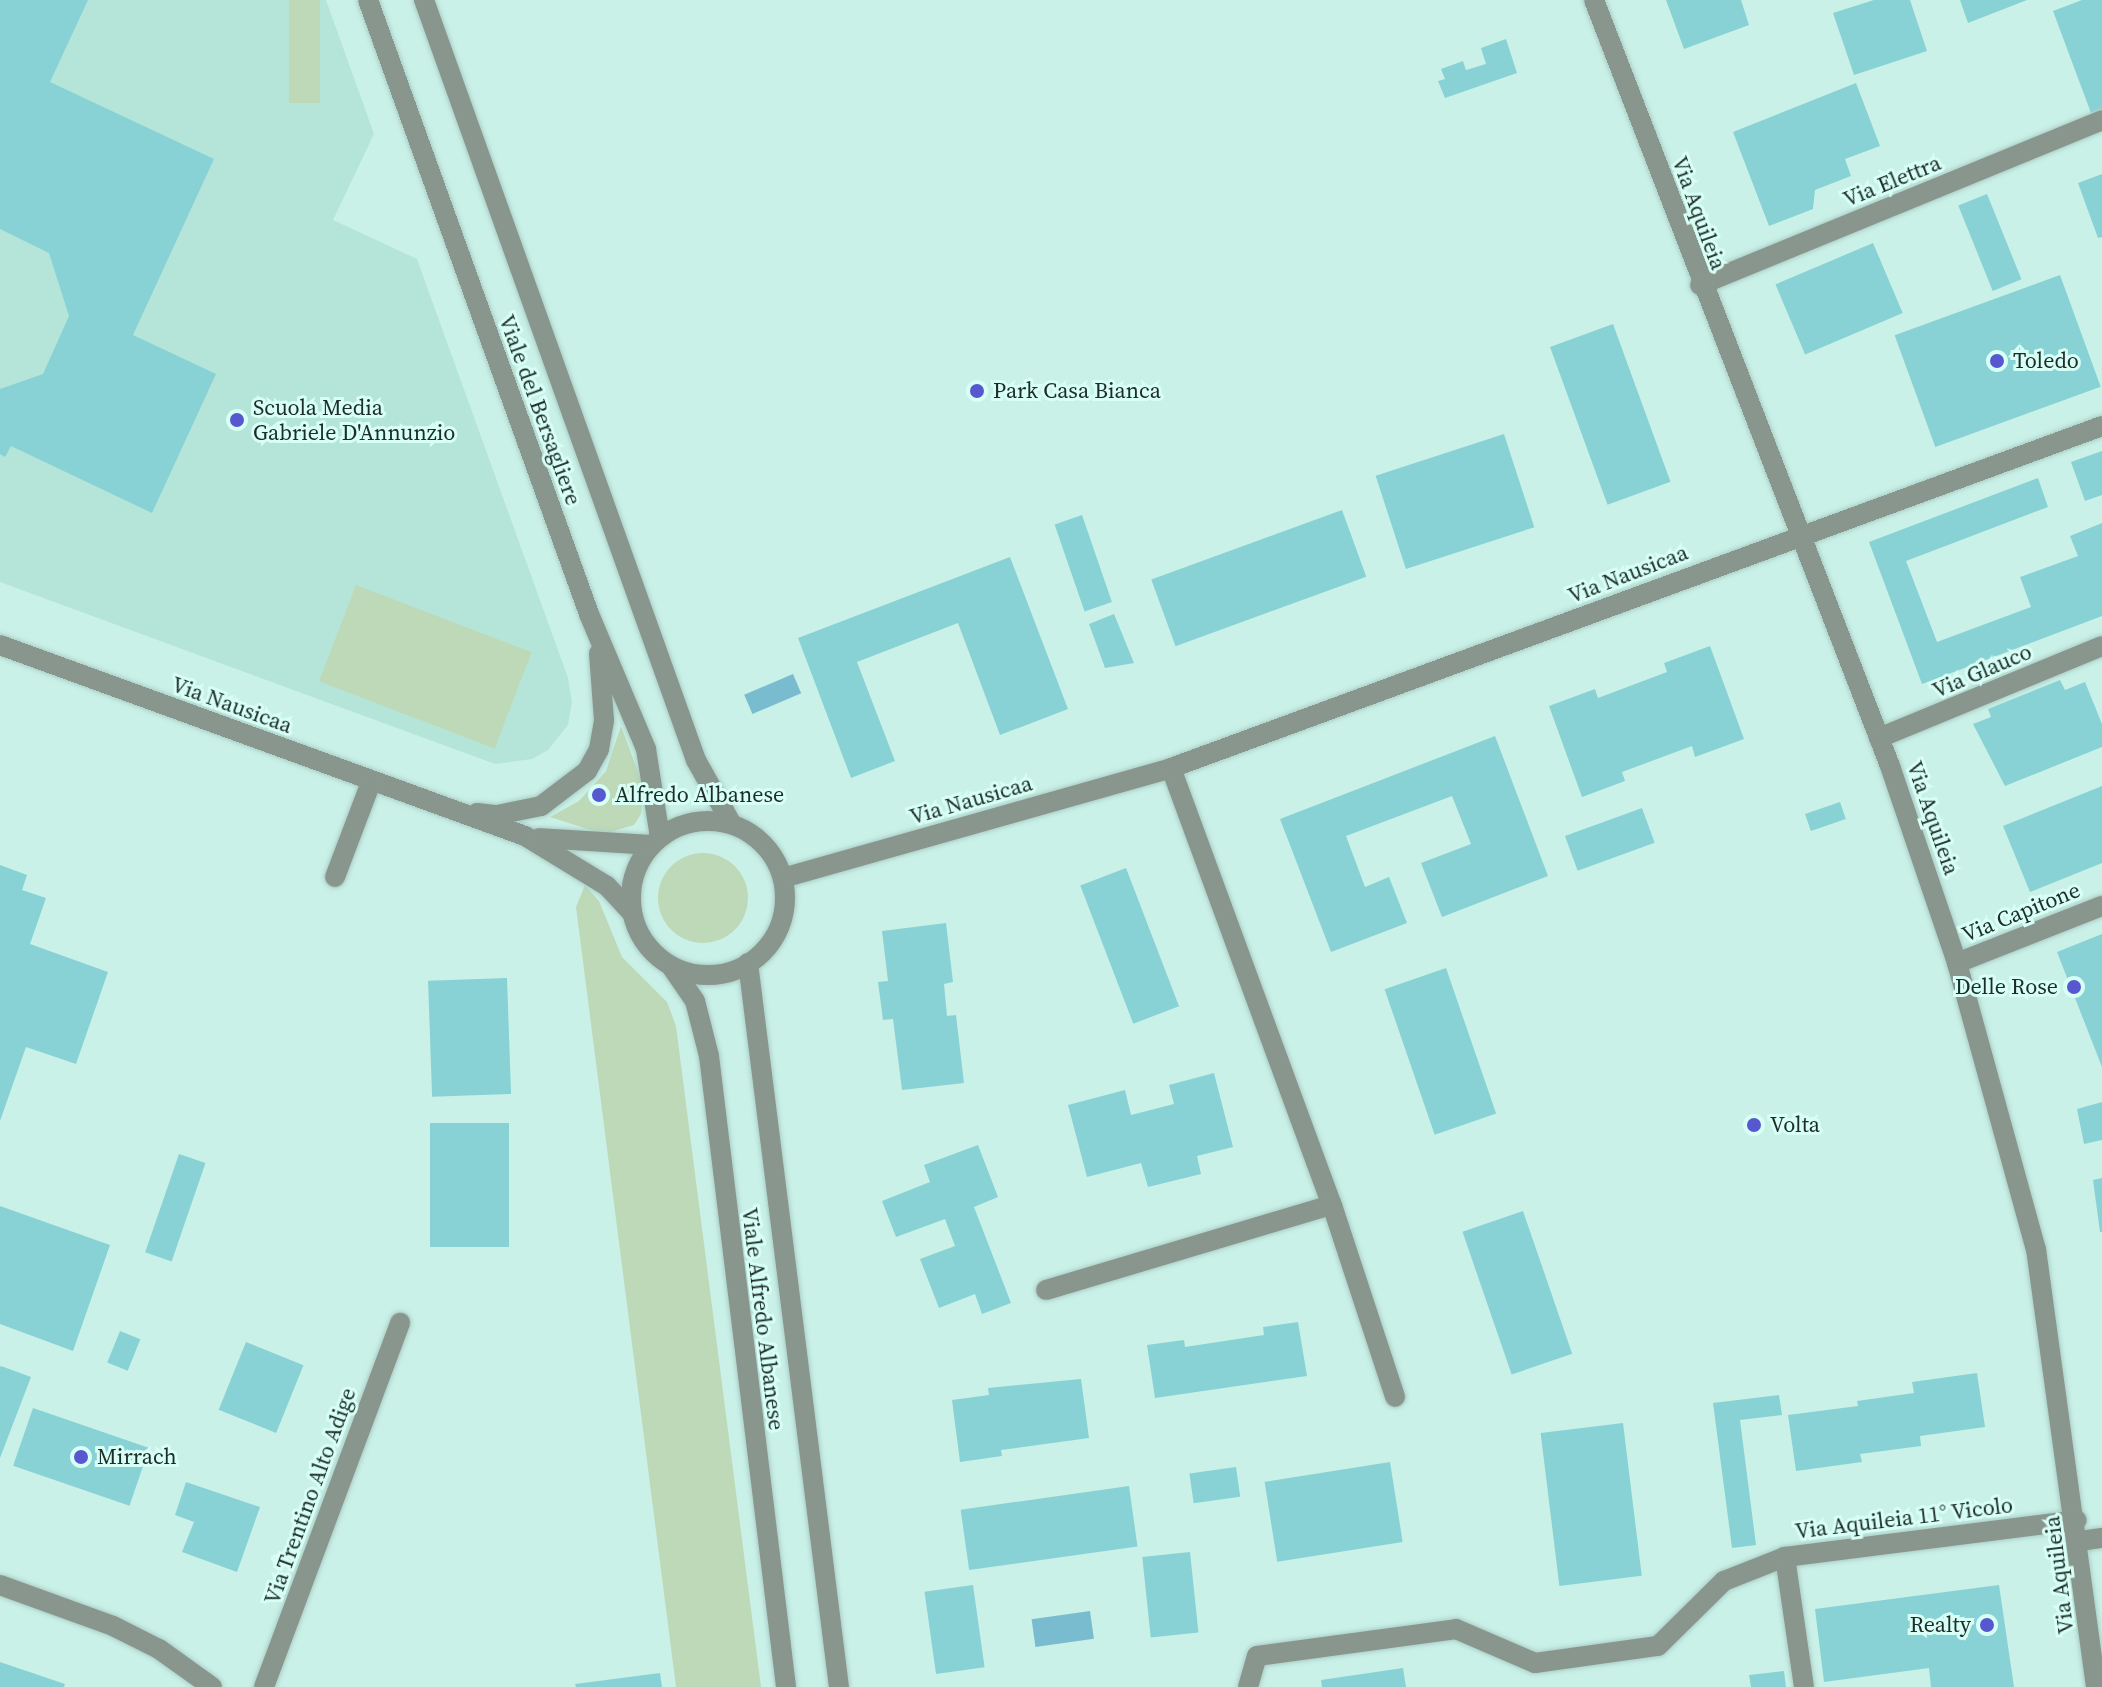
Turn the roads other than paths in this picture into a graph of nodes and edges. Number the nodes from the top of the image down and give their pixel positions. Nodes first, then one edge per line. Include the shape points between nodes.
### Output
1 (368, 0) edge
2 (424, 0) edge
3 (1594, 0) edge
4 (2102, 120) edge
5 (1700, 285) junction
6 (2102, 426) edge
7 (1798, 535) junction
8 (598, 637) junction
9 (0, 645) edge
10 (2102, 646) edge
11 (1879, 738) junction
12 (1171, 768) junction
13 (371, 782) junction
14 (447, 810) junction
15 (731, 823) junction
16 (525, 836) junction
17 (655, 841) junction
18 (335, 877) dead end
19 (783, 878) junction
20 (2102, 906) edge
21 (631, 912) junction
22 (748, 963) junction
23 (1957, 963) junction
24 (671, 966) junction
25 (1332, 1205) junction
26 (1046, 1290) dead end
27 (400, 1323) dead end
28 (1395, 1397) dead end
29 (2077, 1520) junction
30 (2102, 1538) edge
31 (2080, 1541) junction
32 (1785, 1557) junction
33 (0, 1585) edge
34 (212, 1687) edge
35 (264, 1687) edge
36 (786, 1687) edge
37 (839, 1687) edge
38 (1248, 1687) edge
39 (1804, 1687) edge
40 (2096, 1687) edge

1 - 8 street, Viale del Bersagliere
2 - 15 street, Viale del Bersagliere via 696,760
3 - 5 street, Via Aquileia
4 - 5 street, Via Elettra
5 - 7 street, Via Aquileia
6 - 7 street, Via Nausicaa
7 - 11 street, Via Aquileia
7 - 12 street, Via Nausicaa
8 - 14 street, Via Nausicaa via 604,720 599,749 587,771 553,799 521,811
8 - 17 street, Viale del Bersagliere via 646,749
9 - 13 street, Via Nausicaa
10 - 11 street, Via Glauco
11 - 23 street, Via Aquileia
12 - 19 street, Via Nausicaa
12 - 25 street
13 - 14 street, Via Nausicaa
13 - 18 street
14 - 16 street, Via Nausicaa
15 - 17 street via 685,823
15 - 19 street via 763,844
16 - 17 street, Via Nausicaa via 575,844
16 - 21 street, Via Nausicaa via 607,886
17 - 21 street via 632,881
19 - 22 street via 782,919 774,938
20 - 23 street, Via Capitone
21 - 24 street via 650,950
22 - 24 street via 718,975
22 - 37 street, Viale Alfredo Albanese
23 - 29 street, Via Aquileia via 2024,1190
24 - 36 street, Viale Alfredo Albanese via 695,1001 709,1056
25 - 26 street
25 - 28 street
27 - 35 street, Via Trentino Alto Adige
29 - 31 street, Via Aquileia
29 - 32 street, Via Aquileia 11° Vicolo
30 - 31 street
31 - 40 street, Via Aquileia
32 - 38 street, Via Aquileia 11° Vicolo via 1724,1581 1658,1646 1535,1663 1456,1629 1257,1656
32 - 39 street, Via Aquileia 11° Vicolo
33 - 34 street via 113,1626 159,1649

